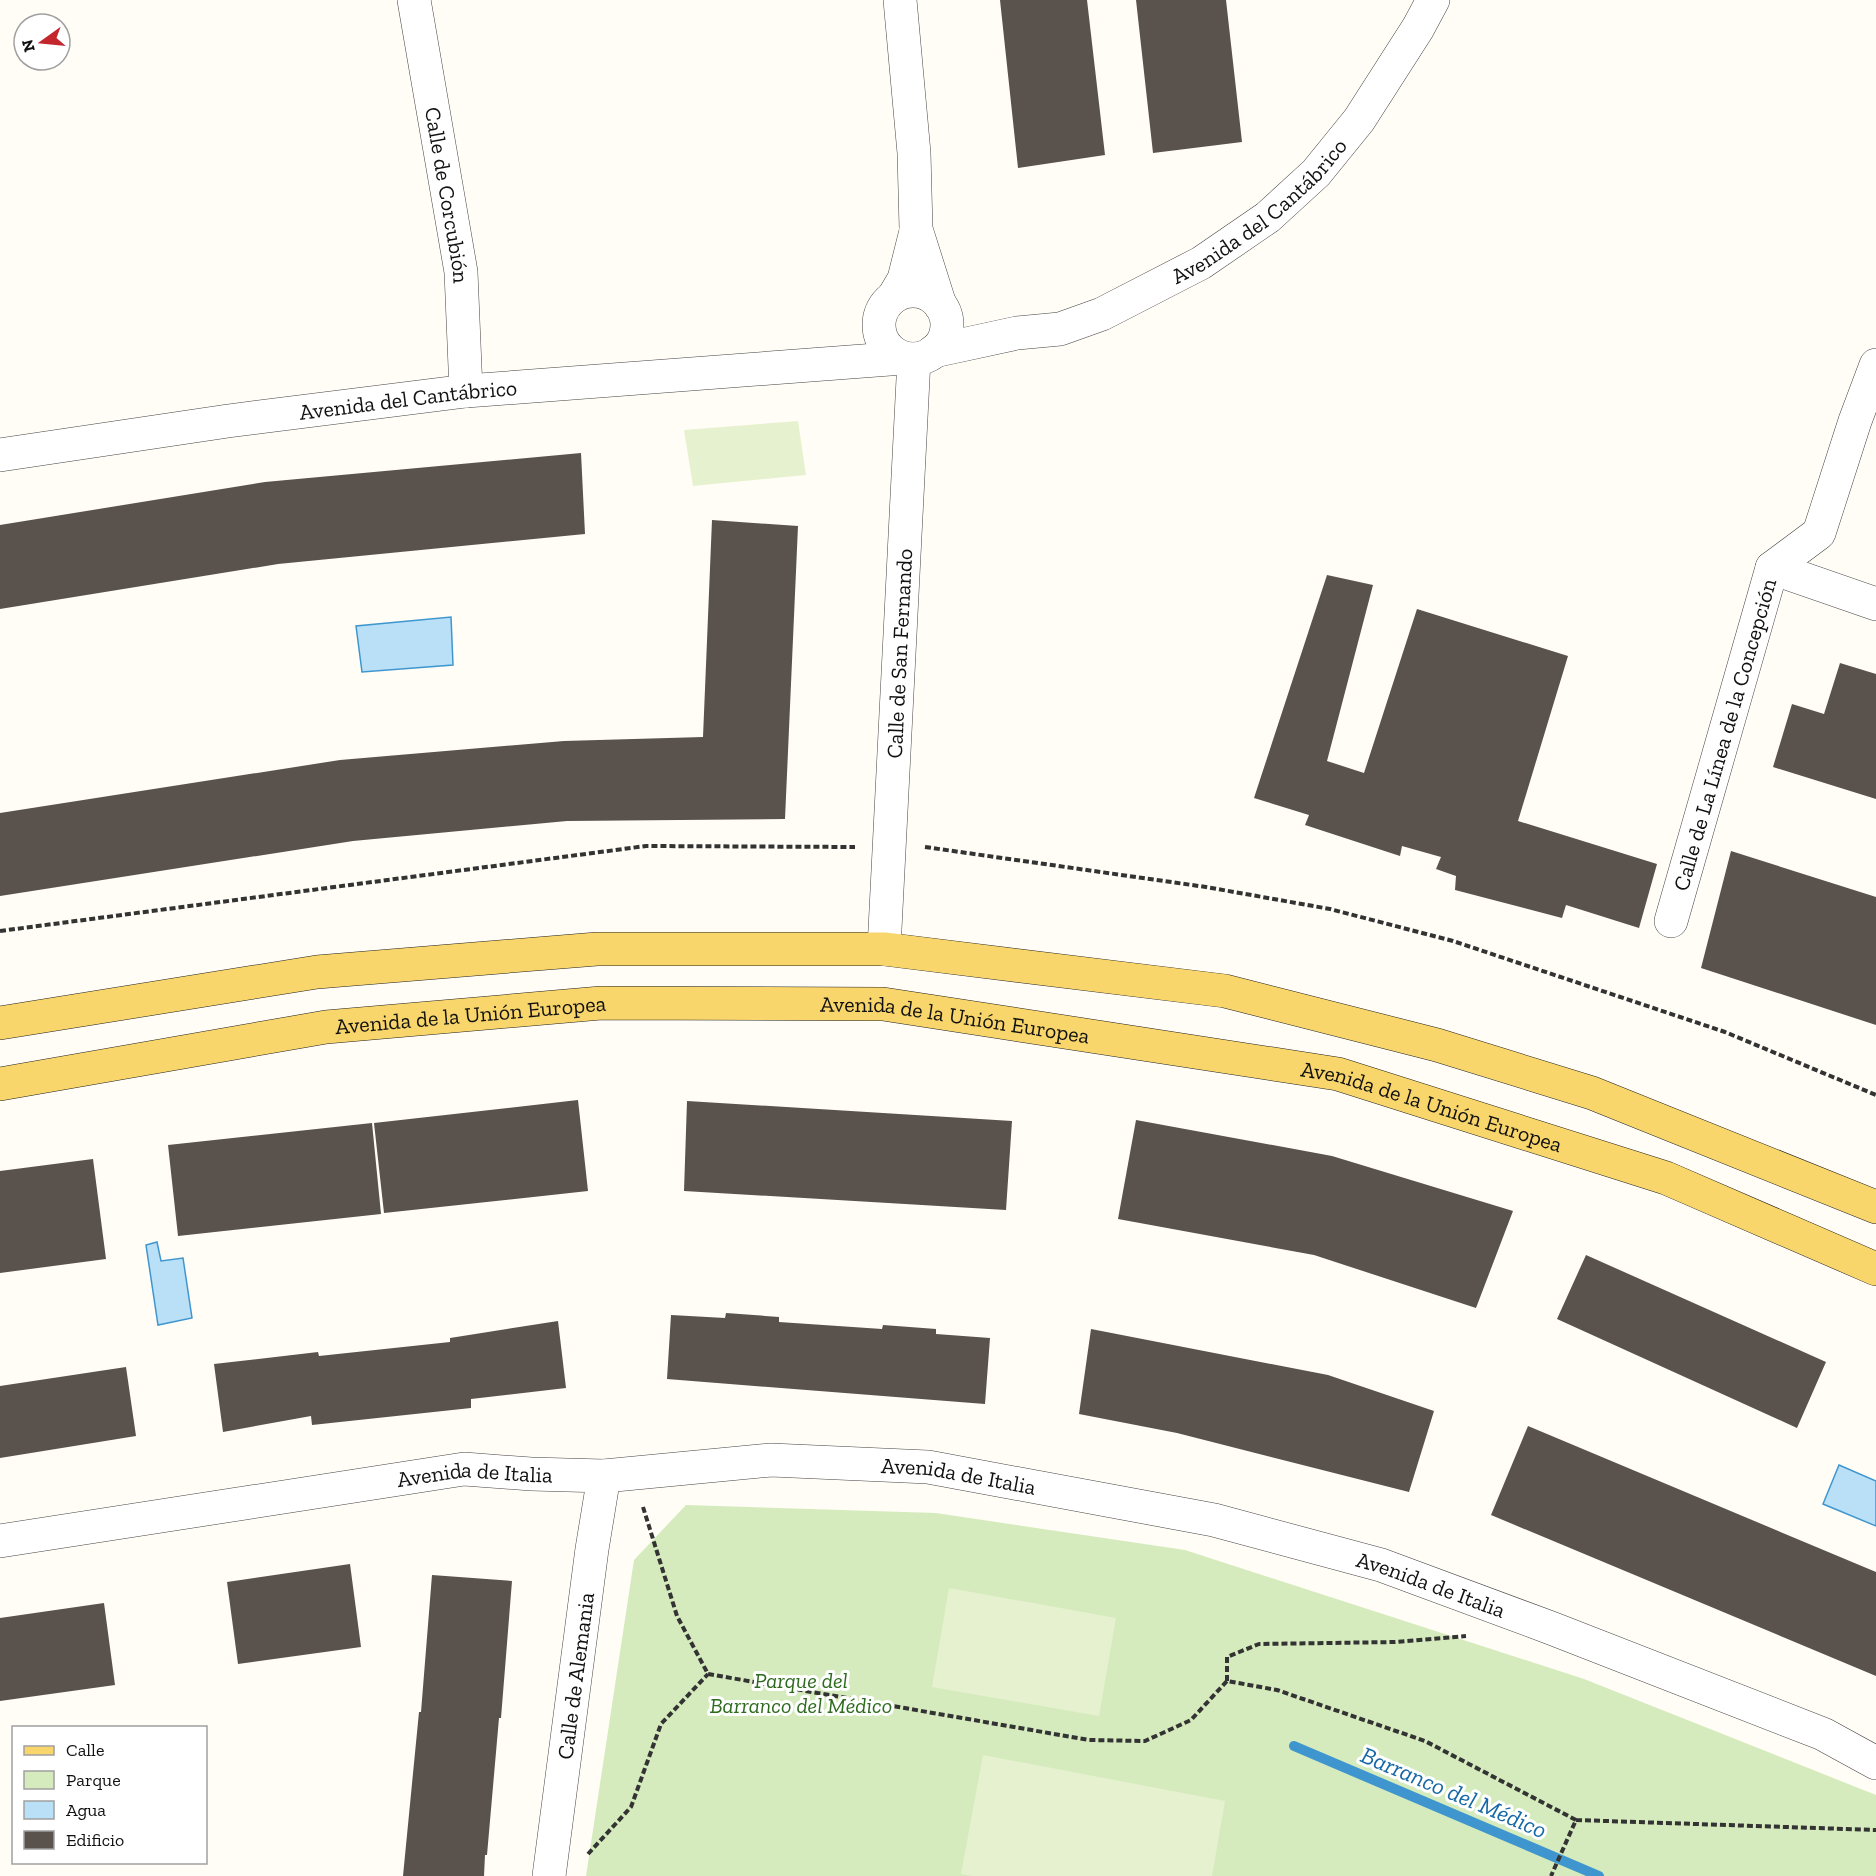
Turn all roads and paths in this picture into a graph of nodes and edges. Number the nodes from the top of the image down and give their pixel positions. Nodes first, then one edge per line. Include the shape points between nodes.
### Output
1 (414, 0) edge
2 (900, 0) edge
3 (1433, 0) edge
4 (916, 230) junction
5 (887, 305) junction
6 (941, 307) junction
7 (1017, 333) junction
8 (917, 356) junction
9 (819, 364) junction
10 (1876, 364) edge
11 (466, 391) junction
12 (0, 455) edge
13 (1772, 568) junction
14 (1876, 604) edge
15 (890, 847) junction
16 (1671, 921) dead end
17 (0, 931) edge
18 (884, 949) junction
19 (0, 1023) edge
20 (0, 1084) edge
21 (1876, 1095) edge
22 (1876, 1207) edge
23 (1876, 1269) edge
24 (618, 1474) junction
25 (0, 1541) edge
26 (1473, 1635) dead end
27 (708, 1674) junction
28 (1227, 1681) junction
29 (1876, 1763) edge
30 (1576, 1820) junction
31 (1876, 1830) edge
32 (584, 1859) dead end
33 (549, 1876) edge
34 (1551, 1876) edge

1 - 11 street, Calle de Corcubión via 461,272
2 - 4 street via 914,153
3 - 7 street, Avenida del Cantábrico via 1359,120 1316,173 1268,218 1201,263 1102,314 1060,329
4 - 5 street via 904,279
4 - 6 street
5 - 6 street via 903,292 921,291
5 - 8 street via 879,326 886,346
5 - 9 street, Avenida del Cantábrico via 862,336
6 - 7 street, Avenida del Cantábrico via 989,329
6 - 8 street via 946,318 942,343
7 - 8 street, Avenida del Cantábrico
8 - 9 street, Avenida del Cantábrico
8 - 15 street, Calle de San Fernando
9 - 11 street, Avenida del Cantábrico
10 - 13 street, Calle de La Línea de la Concepción via 1819,533
11 - 12 street, Avenida del Cantábrico
13 - 14 street
13 - 16 street, Calle de La Línea de la Concepción
15 - 17 path via 646,846
15 - 18 street, Calle de San Fernando
15 - 21 path via 945,849 1330,909 1453,941 1595,987 1725,1032
18 - 19 main road via 597,949 317,972
18 - 22 main road via 1225,992 1437,1045 1592,1093
20 - 23 main road, Avenida de la Unión Europea via 327,1027 601,1003 883,1004 1338,1074 1666,1178
24 - 25 street, Avenida de Italia via 464,1469
24 - 27 path via 677,1616
24 - 29 street, Avenida de Italia via 771,1460 928,1467 1214,1520 1381,1565 1434,1584 1823,1734
24 - 33 street, Calle de Alemania via 592,1549
26 - 28 path via 1395,1642 1259,1644 1227,1658
27 - 28 path via 1089,1740 1145,1741 1191,1720
27 - 32 path via 661,1724 631,1807
28 - 30 path via 1277,1690 1425,1741
30 - 31 path
30 - 34 path

